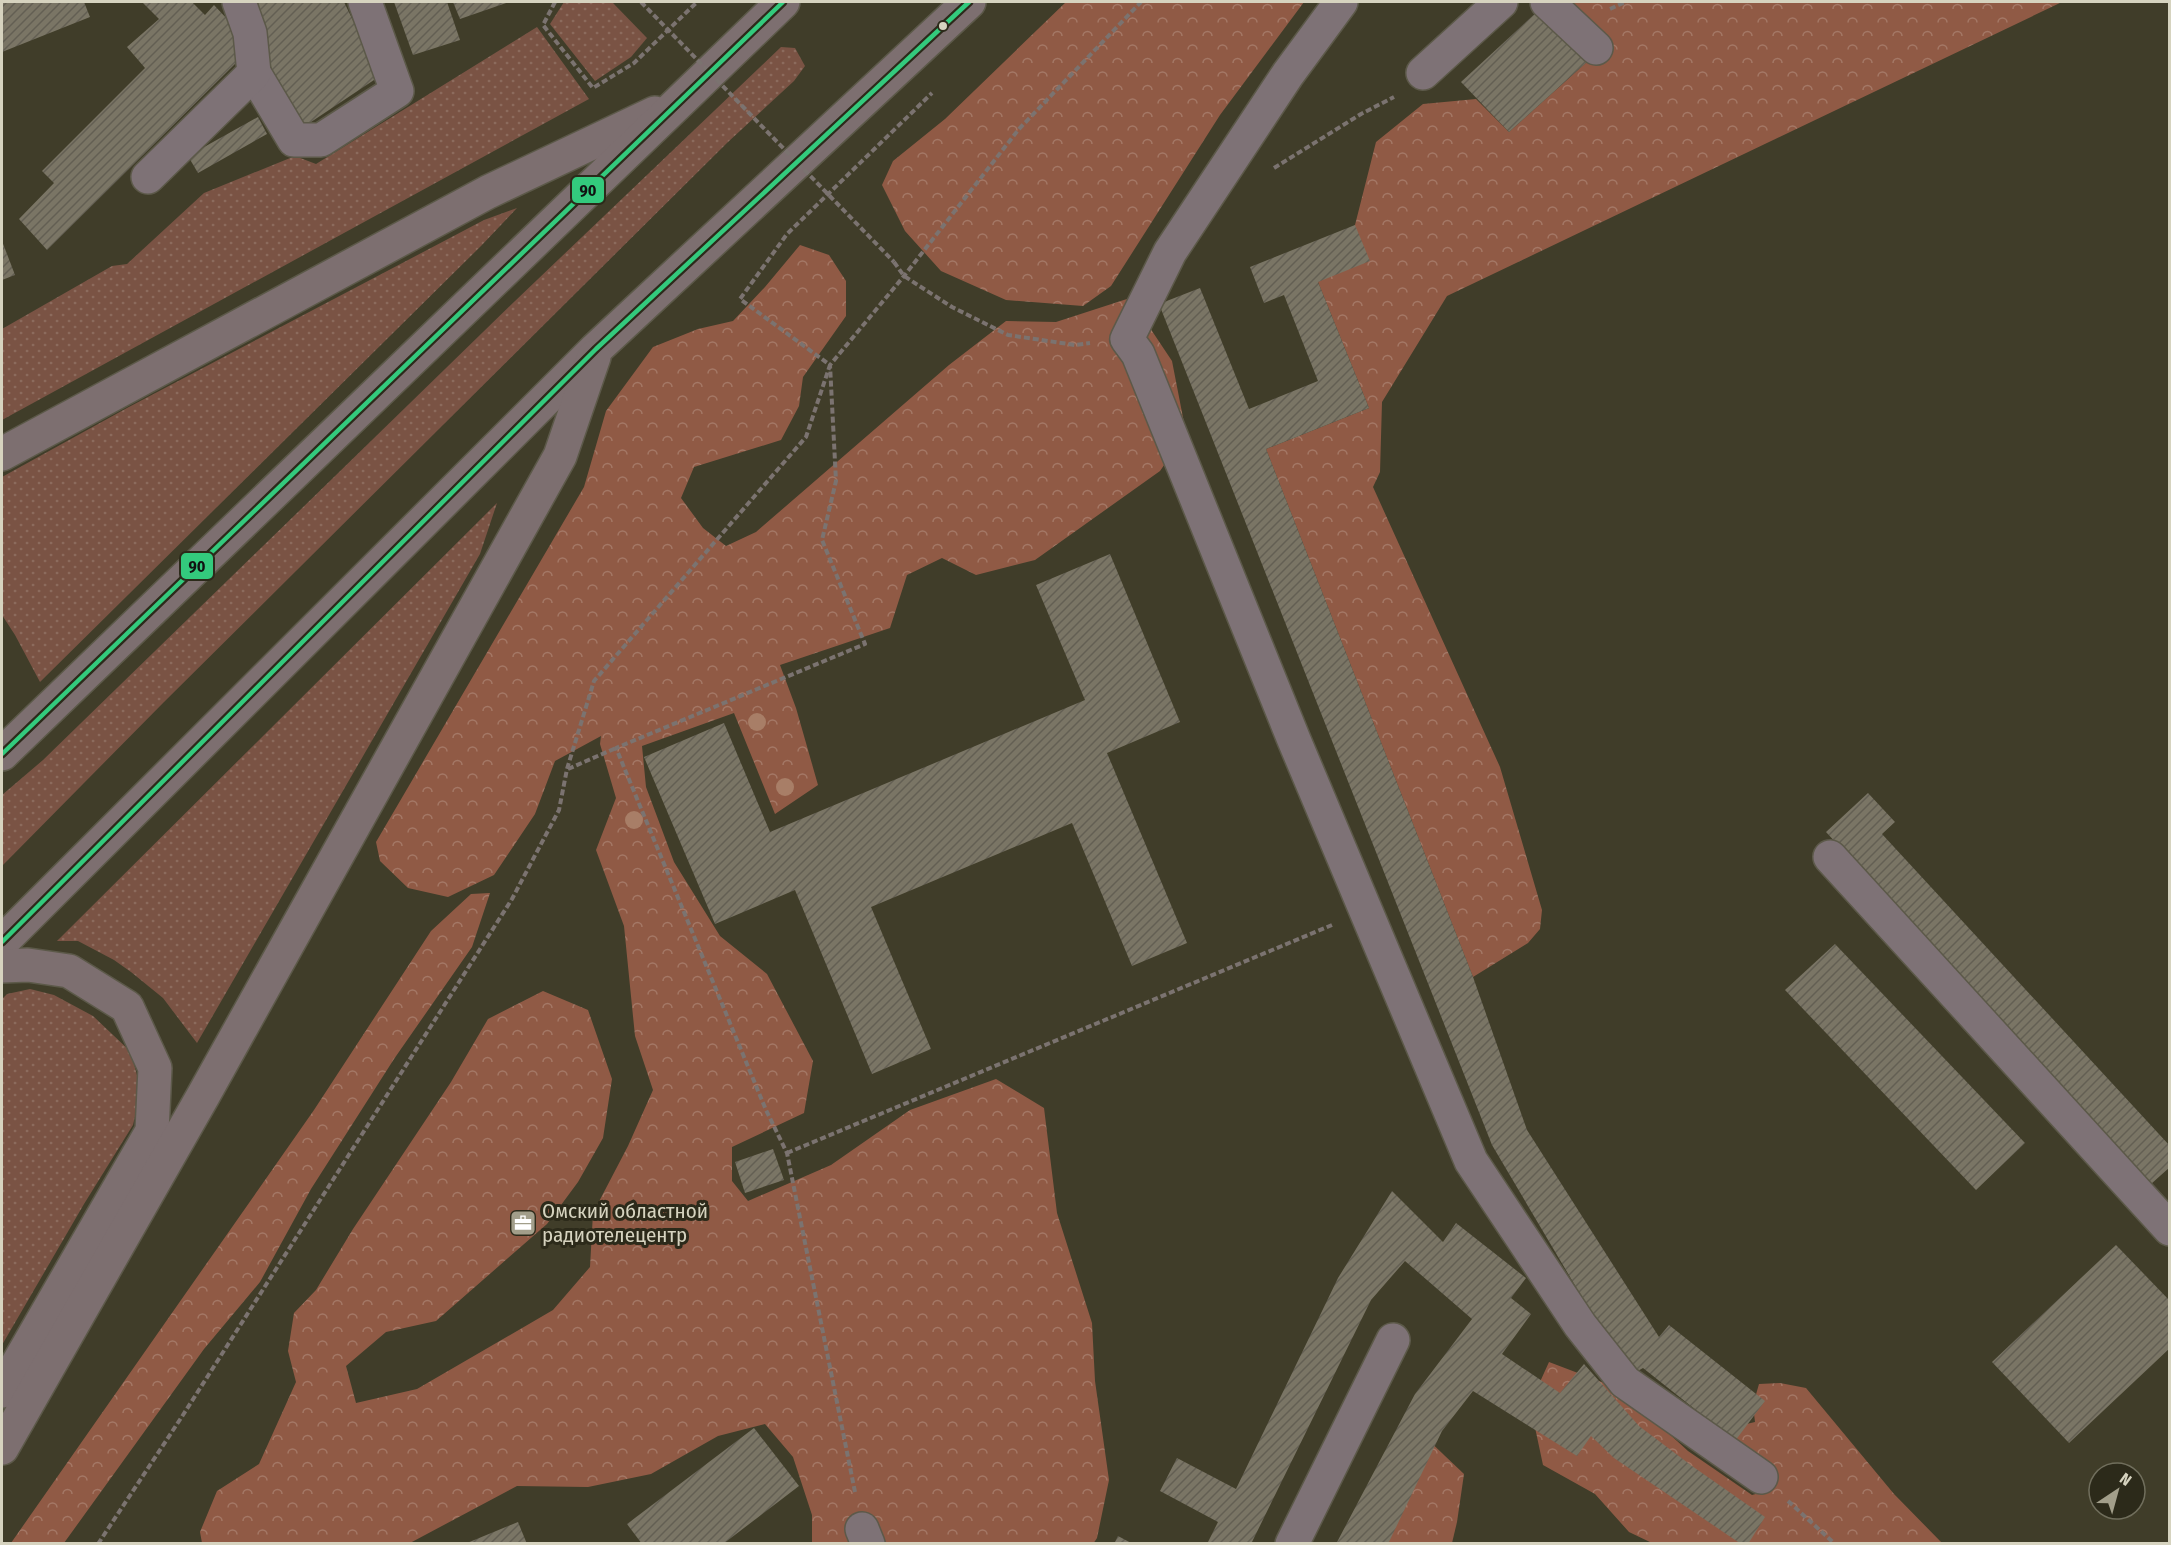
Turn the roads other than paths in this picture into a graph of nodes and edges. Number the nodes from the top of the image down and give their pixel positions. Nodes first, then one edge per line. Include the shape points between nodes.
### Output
1 (239, 2) edge
2 (365, 2) edge
3 (783, 2) edge
4 (969, 2) edge
5 (1341, 2) edge
6 (1547, 2) edge
7 (1490, 5) edge
8 (1596, 48) dead end
9 (254, 73) junction
10 (1423, 73) road end
11 (681, 100) junction
12 (148, 177) dead end
13 (596, 349) junction
14 (2, 454) edge
15 (2, 754) edge
16 (1830, 857) dead end
17 (2, 942) edge
18 (2, 966) edge
19 (2169, 1229) edge
20 (1393, 1340) dead end
21 (2, 1390) edge
22 (2, 1448) edge
23 (1761, 1477) road end
24 (1292, 1544) edge

1 - 9 lane via 250,33
2 - 9 lane via 397,91 321,140 294,140
3 - 11 main road
4 - 13 main road
5 - 23 lane via 1288,74 1170,252 1126,339 1138,354 1289,729 1471,1161 1580,1326 1625,1382
6 - 8 lane
7 - 10 lane
9 - 12 lane
11 - 14 main road via 488,192
11 - 15 main road
13 - 17 main road
13 - 22 main road via 560,456
16 - 19 lane
18 - 21 main road via 69,971 127,1007 155,1068 152,1131
20 - 24 lane

